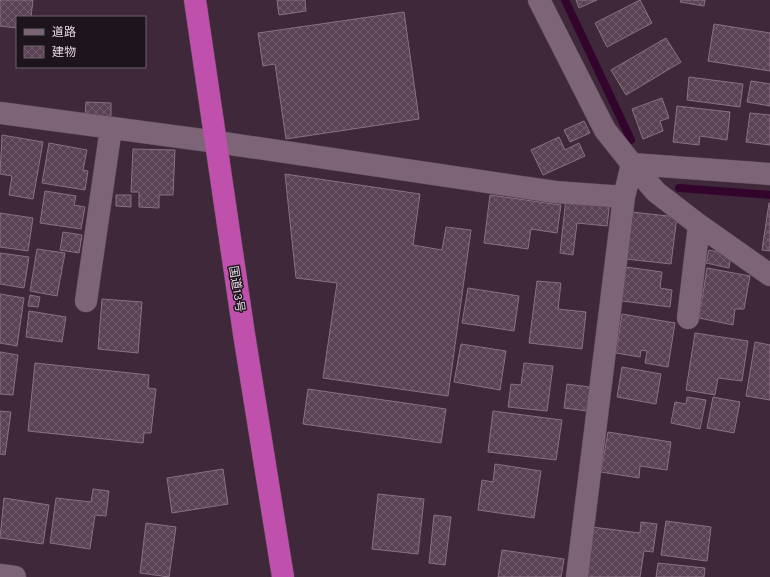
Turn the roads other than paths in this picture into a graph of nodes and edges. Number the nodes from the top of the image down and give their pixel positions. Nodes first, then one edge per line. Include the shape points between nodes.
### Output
1 (195, 0) edge
2 (539, 0) edge
3 (0, 113) edge
4 (111, 128) junction
5 (217, 142) junction
6 (632, 164) junction
7 (770, 174) edge
8 (624, 197) junction
9 (699, 225) junction
10 (770, 275) edge
11 (86, 301) dead end
12 (688, 318) dead end
13 (0, 575) edge
14 (15, 577) edge
15 (283, 577) edge
16 (577, 577) edge

1 - 5 highway, 国道13号
2 - 6 street via 605,130
3 - 4 street
4 - 5 street
4 - 11 street
5 - 8 street via 555,192
5 - 15 highway, 国道13号 via 244,334
6 - 7 street
6 - 8 street
6 - 9 street via 656,192
8 - 16 street
9 - 10 street
9 - 12 street
13 - 14 street

